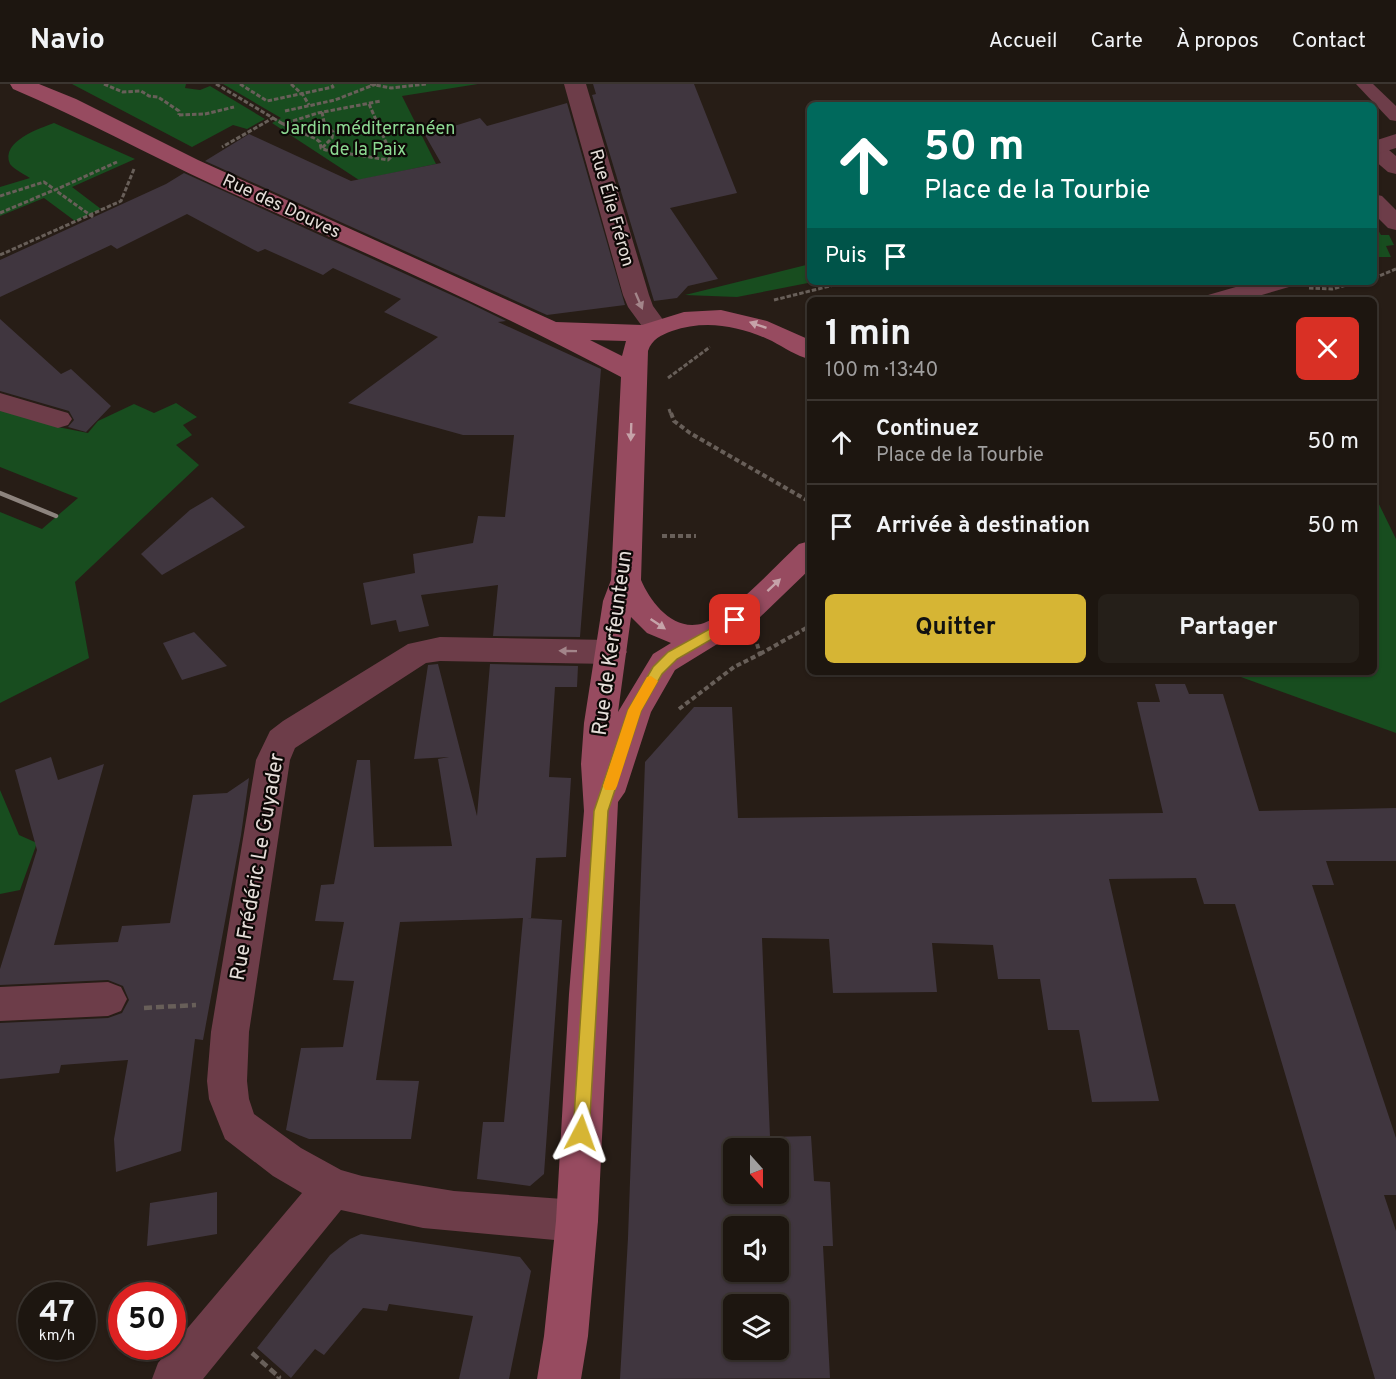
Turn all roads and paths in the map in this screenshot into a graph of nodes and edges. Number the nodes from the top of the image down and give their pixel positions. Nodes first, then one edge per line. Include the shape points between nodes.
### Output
1 (21, 84) edge
2 (104, 84) edge
3 (216, 84) edge
4 (243, 84) edge
5 (291, 84) edge
6 (331, 84) edge
7 (370, 84) edge
8 (427, 84) edge
9 (575, 84) edge
10 (1364, 84) edge
11 (375, 85) edge
12 (301, 93) junction
13 (381, 101) dead end
14 (369, 104) junction
15 (309, 105) junction
16 (234, 107) dead end
17 (285, 111) dead end
18 (322, 112) junction
19 (1396, 116) edge
20 (273, 118) junction
21 (284, 124) junction
22 (1396, 141) edge
23 (322, 148) junction
24 (1377, 148) edge
25 (215, 151) dead end
26 (1377, 151) edge
27 (120, 161) dead end
28 (135, 165) dead end
29 (1396, 167) edge
30 (55, 190) junction
31 (0, 196) edge
32 (1377, 204) edge
33 (0, 213) edge
34 (92, 216) junction
35 (1396, 223) edge
36 (0, 255) edge
37 (1396, 269) edge
38 (1377, 277) edge
39 (834, 285) edge
40 (1270, 285) edge
41 (1347, 285) edge
42 (1308, 288) dead end
43 (1228, 297) edge
44 (756, 324) junction
45 (543, 325) junction
46 (651, 331) junction
47 (714, 344) dead end
48 (807, 349) edge
49 (633, 373) junction
50 (668, 379) dead end
51 (668, 400) dead end
52 (0, 402) edge
53 (58, 419) dead end
54 (807, 500) edge
55 (672, 536) dead end
56 (696, 536) dead end
57 (807, 554) edge
58 (626, 580) junction
59 (747, 611) junction
60 (807, 628) edge
61 (711, 634) junction
62 (611, 652) junction
63 (760, 654) junction
64 (630, 724) junction
65 (601, 811) junction
66 (124, 1003) joint
67 (234, 1003) junction
68 (0, 1004) edge
69 (333, 1188) junction
70 (577, 1221) junction
71 (174, 1379) edge
72 (559, 1379) edge

1 - 45 main road, Rue des Douves
2 - 16 path via 123,92 141,91 158,97 179,111 179,115
3 - 20 path
4 - 12 path via 267,101
5 - 12 path
6 - 12 path via 333,87
7 - 11 path
8 - 11 path via 391,88
9 -> 46 street, Rue Élie Fréron via 636,295
10 - 19 street
11 - 15 path
12 - 15 path
13 - 14 path
14 - 18 path
14 - 23 path via 392,156 388,160
15 - 17 path
18 - 21 path
18 - 23 path via 333,135
20 - 21 path
20 - 25 path
21 - 23 path via 316,139
22 - 24 street
26 - 29 street
27 - 30 path
28 - 34 path via 121,201
30 - 31 path via 44,182
30 - 33 path
30 - 34 path
32 - 35 street
34 - 36 path
37 - 38 path
39 - 44 path via 766,302 754,311
40 - 43 street
41 - 42 path
44 - 46 main road, Rue des Douves via 702,317 683,319
48 -> 44 main road, Rue des Douves
45 - 46 main road, Rue des Douves via 590,332
45 - 49 main road, Rue des Douves
46 - 49 main road, Rue de Kerfeunteun via 636,344
47 - 50 path
49 -> 58 main road, Rue de Kerfeunteun
51 - 54 path via 671,416 684,428
52 - 53 street
55 - 56 path
59 -> 57 main road
58 -> 61 main road via 637,604 658,626 680,635
58 - 62 main road, Rue de Kerfeunteun via 618,601
59 - 61 main road
59 - 63 path
60 - 63 path
61 - 64 main road via 664,662
62 - 65 main road, Rue de Kerfeunteun via 598,744
62 -> 67 street, Rue Frédéric Le Guyader via 426,651 413,655 287,736 277,747 273,760
63 - 64 path via 734,667 679,709 644,723
64 - 65 main road
65 - 70 main road, Rue de Kerfeunteun
66 - 67 path
66 - 68 street
67 - 69 street, Rue Frédéric Le Guyader via 227,1081 228,1099 239,1126 268,1149
69 - 70 street, Rue Frédéric Le Guyader via 404,1203
69 - 71 street
70 - 72 main road, Rue de Kerfeunteun

